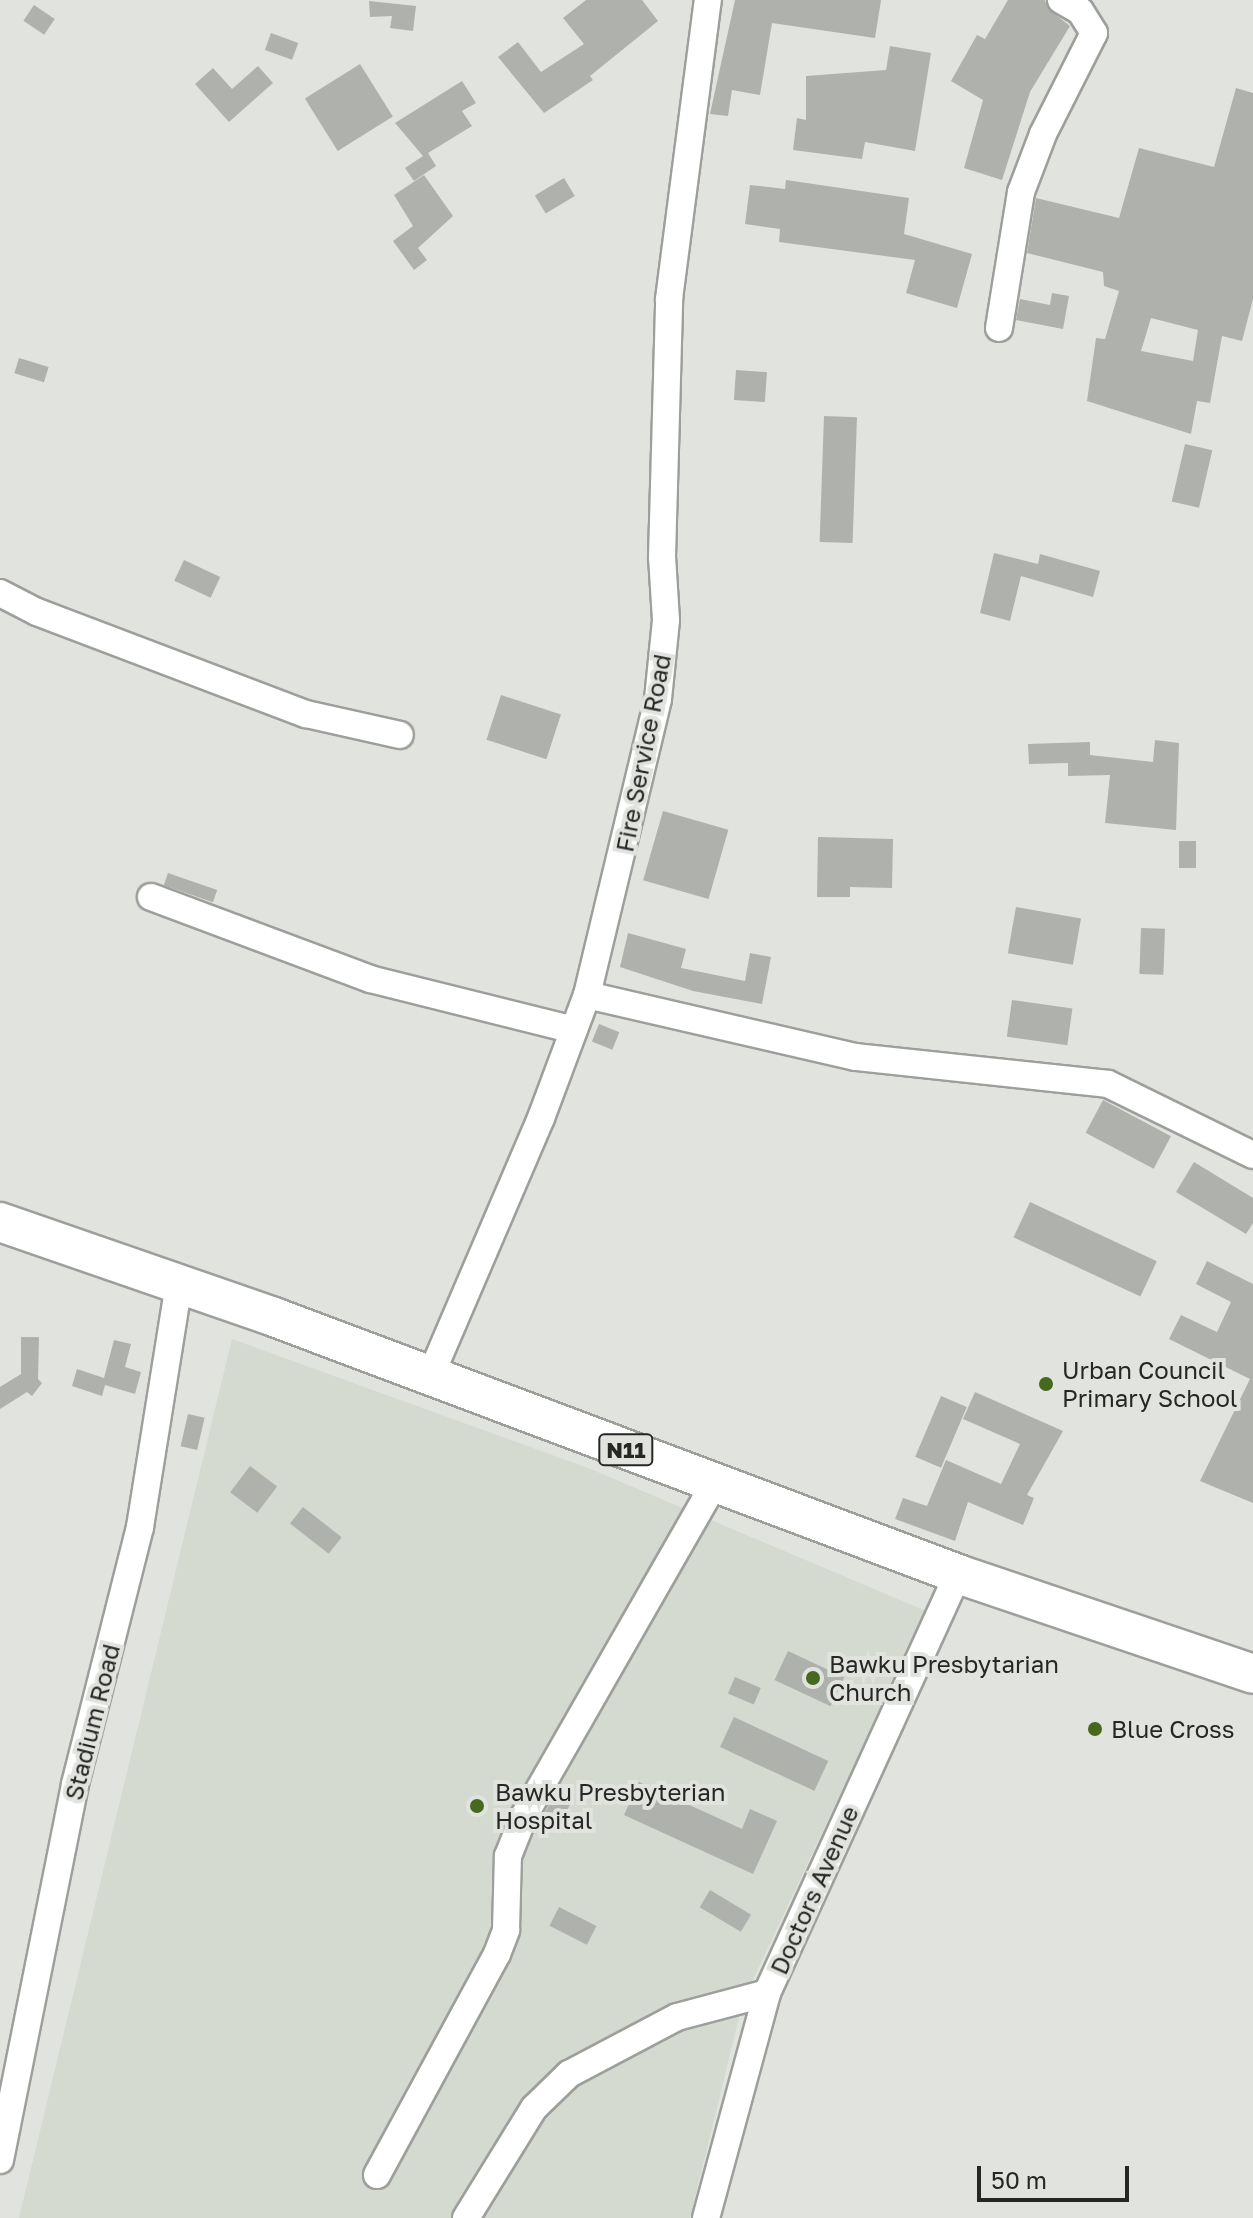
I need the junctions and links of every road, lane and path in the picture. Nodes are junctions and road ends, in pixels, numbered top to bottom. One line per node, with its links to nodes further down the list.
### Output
1 (708, 0): 7 (street, Fire Service Road)
2 (1061, 0): 3 (street)
3 (999, 328)
4 (0, 593): 5 (street)
5 (400, 735)
6 (151, 897): 8 (street)
7 (587, 995): 8 (street, Fire Service Road); 9 (street)
8 (574, 1030): 12 (street, Fire Service Road)
9 (1253, 1155)
10 (0, 1222): 11 (highway, N11)
11 (179, 1284): 12 (highway, N11); 17 (street, Stadium Road)
12 (430, 1377): 13 (highway, N11)
13 (715, 1483): 14 (highway, N11); 18 (street)
14 (958, 1574): 15 (highway, N11); 16 (street, Doctors Avenue)
15 (1253, 1674)
16 (767, 1993): 19 (street); 20 (street, Doctors Avenue)
17 (0, 2160)
18 (377, 2175)
19 (466, 2218)
20 (706, 2218)

